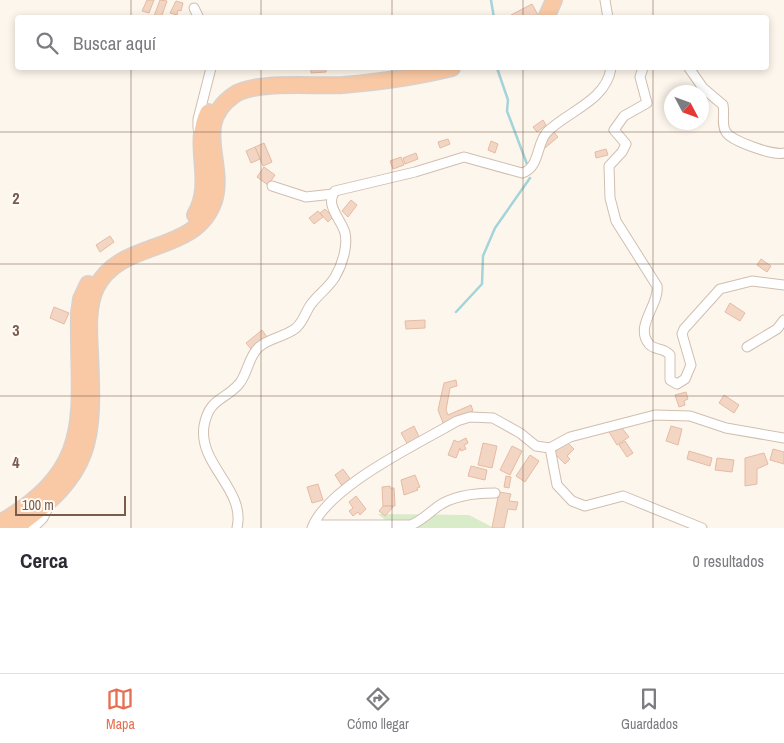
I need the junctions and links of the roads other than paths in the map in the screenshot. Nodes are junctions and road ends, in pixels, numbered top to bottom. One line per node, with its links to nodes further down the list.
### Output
1 (554, 0): 6 (highway)
2 (564, 0): 7 (highway)
3 (605, 0): 8 (street)
4 (194, 8): 5 (street)
5 (198, 15)
6 (547, 15)
7 (558, 15)
8 (608, 15)
9 (210, 70): 15 (street)
10 (398, 70): 15 (highway)
11 (443, 70): 25 (highway)
12 (610, 70): 18 (street)
13 (642, 70): 19 (street)
14 (690, 70): 16 (street)
15 (201, 134): 25 (highway)
16 (784, 153)
17 (272, 186): 18 (street)
18 (333, 194): 29 (street)
19 (784, 286)
20 (784, 320): 21 (street)
21 (747, 347)
22 (784, 438): 23 (street)
23 (550, 448): 27 (street); 30 (street)
24 (495, 493): 27 (street)
25 (28, 518): 26 (highway); 28 (highway)
26 (0, 523)
27 (313, 526)
28 (15, 528)
29 (237, 528)
30 (702, 528)

